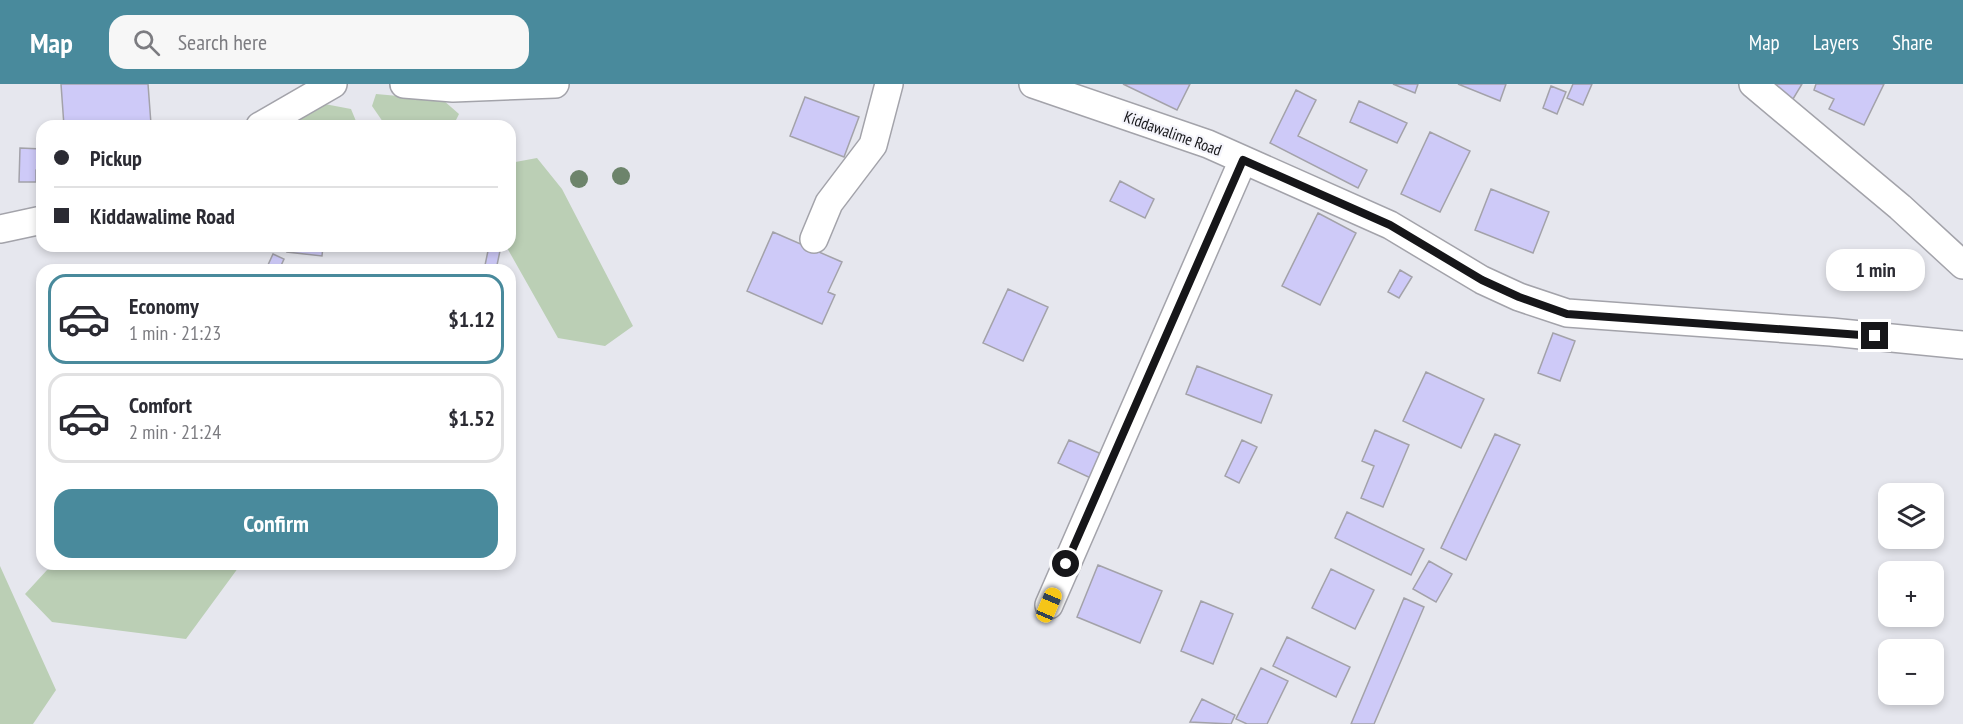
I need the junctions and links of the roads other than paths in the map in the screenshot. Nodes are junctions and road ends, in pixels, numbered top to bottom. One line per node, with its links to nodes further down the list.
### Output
1 (333, 84): 9 (street)
2 (404, 84): 7 (street)
3 (555, 84): 7 (street)
4 (889, 84): 13 (street)
5 (1033, 84): 8 (street, Kiddawalime Road)
6 (1754, 84): 14 (street)
7 (454, 86)
8 (1064, 89): 10 (street, Kiddawalime Road)
9 (270, 120)
10 (1243, 160): 15 (street, Kiddawalime Road); 16 (street)
11 (36, 221): 12 (street)
12 (0, 229)
13 (814, 239)
14 (1963, 265)
15 (1963, 345)
16 (1049, 605)

